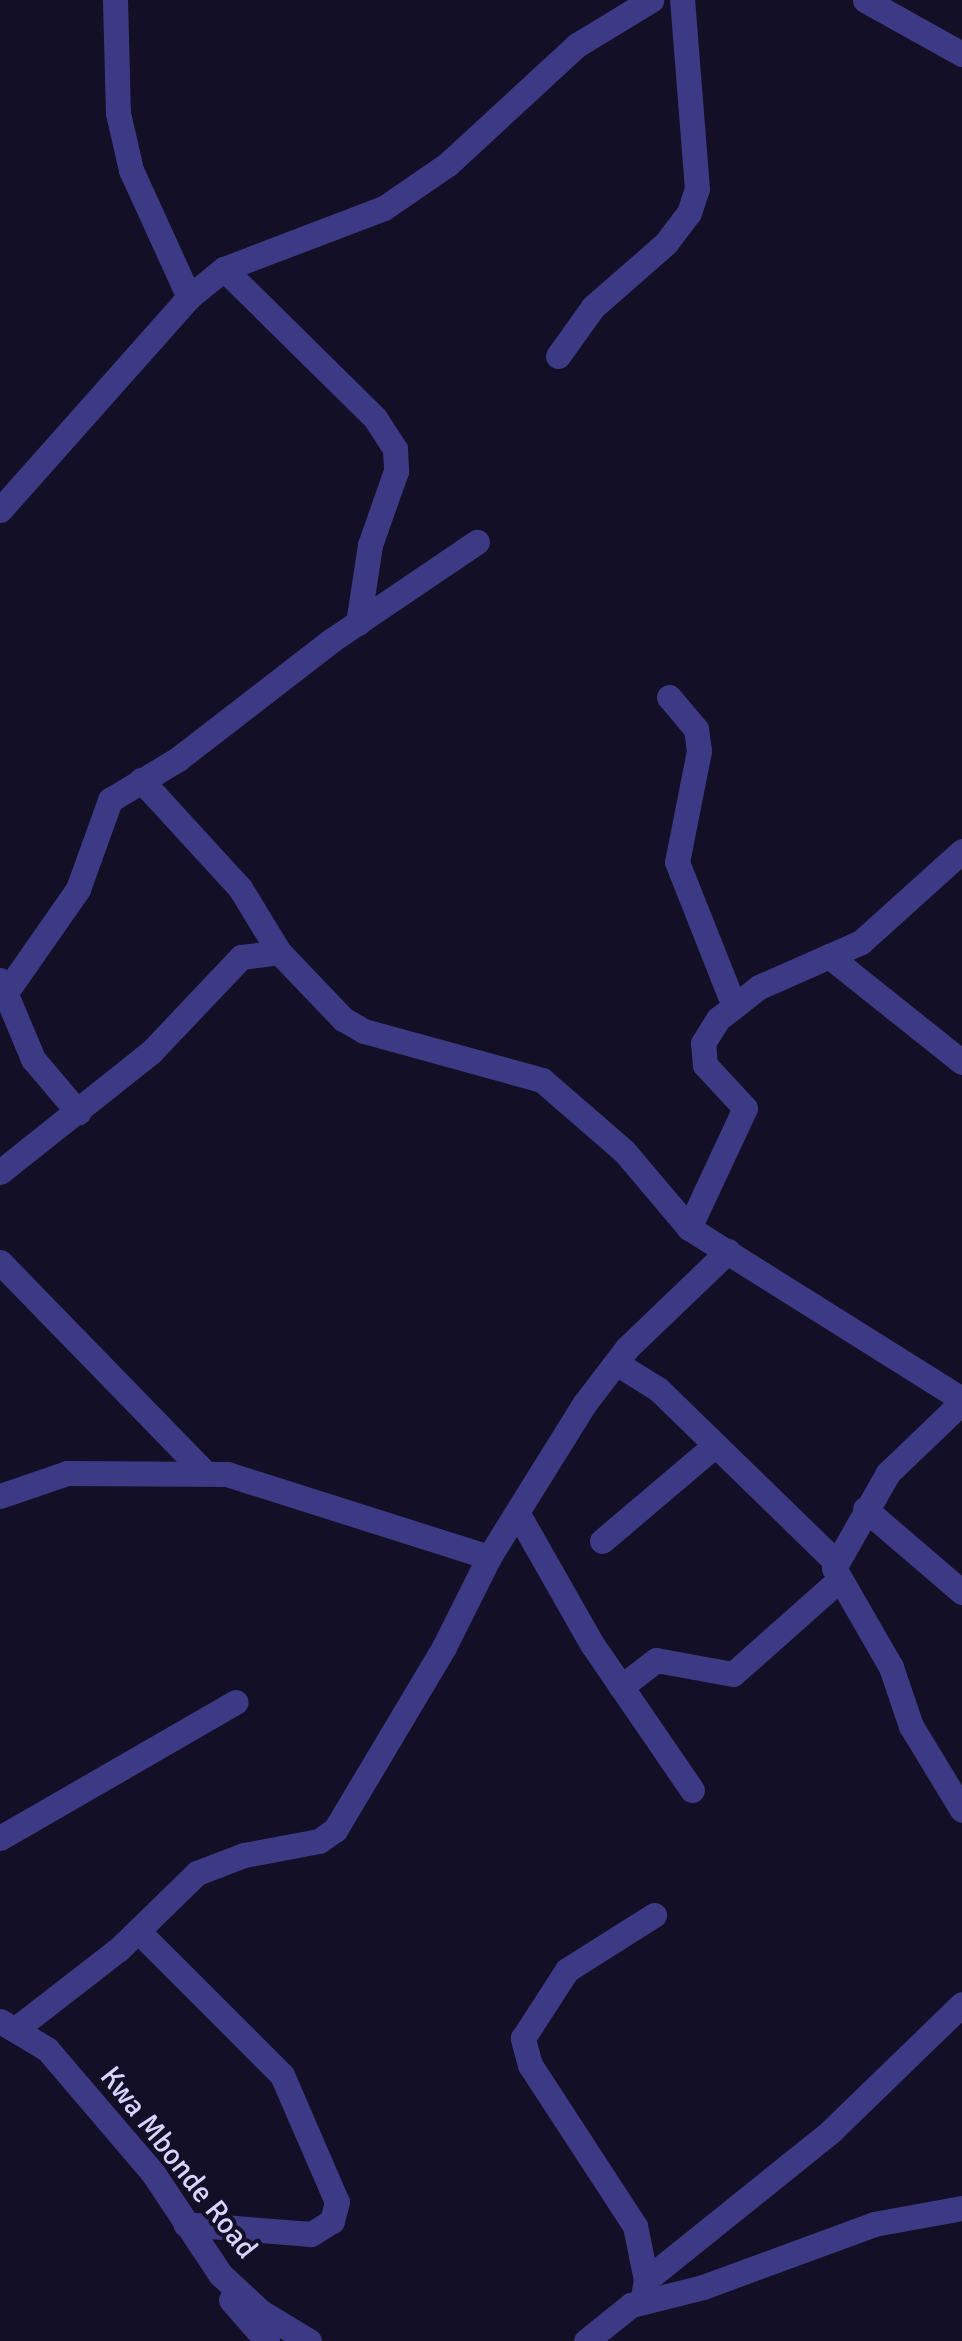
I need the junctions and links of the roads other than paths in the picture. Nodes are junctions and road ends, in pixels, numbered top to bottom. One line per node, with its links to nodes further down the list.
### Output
1 (115, 0): 8 (street)
2 (651, 0): 5 (street)
3 (682, 0): 9 (street)
4 (865, 0): 6 (street)
5 (623, 6): 7 (street)
6 (962, 54)
7 (224, 269): 8 (street); 12 (street)
8 (188, 297): 10 (street)
9 (558, 356)
10 (0, 510)
11 (476, 542): 12 (street)
12 (358, 623): 14 (street)
13 (670, 698): 19 (street)
14 (142, 780): 16 (street); 18 (street)
15 (962, 851): 17 (street)
16 (279, 952): 21 (street); 23 (street)
17 (829, 956): 19 (street); 20 (street)
18 (4, 984): 21 (street)
19 (734, 1006): 23 (street)
20 (962, 1062)
21 (78, 1112): 22 (street)
22 (0, 1172)
23 (689, 1228): 24 (street)
24 (728, 1251): 26 (street); 27 (street)
25 (0, 1262): 29 (street)
26 (616, 1362): 28 (street); 32 (street)
27 (962, 1400): 31 (street)
28 (715, 1446): 33 (street); 35 (street)
29 (204, 1473): 30 (street); 34 (street)
30 (0, 1496)
31 (865, 1509): 35 (street); 36 (street)
32 (518, 1514): 34 (street); 37 (street)
33 (602, 1541)
34 (489, 1557): 43 (street)
35 (837, 1571): 37 (street); 40 (street)
36 (962, 1592)
37 (621, 1687): 39 (street)
38 (236, 1702): 41 (street)
39 (692, 1790)
40 (962, 1810)
41 (0, 1838)
42 (654, 1915): 49 (street)
43 (139, 1932): 45 (street); 47 (street)
44 (962, 2004): 49 (street)
45 (8, 2024): 47 (street, Kwa Mbonde Road)
46 (962, 2208): 49 (street)
47 (185, 2224): 48 (street, Kwa Mbonde Road)
48 (202, 2254): 50 (street); 51 (street, Kwa Mbonde Road)
49 (644, 2291): 52 (street)
50 (267, 2341)
51 (309, 2341)
52 (586, 2341)

